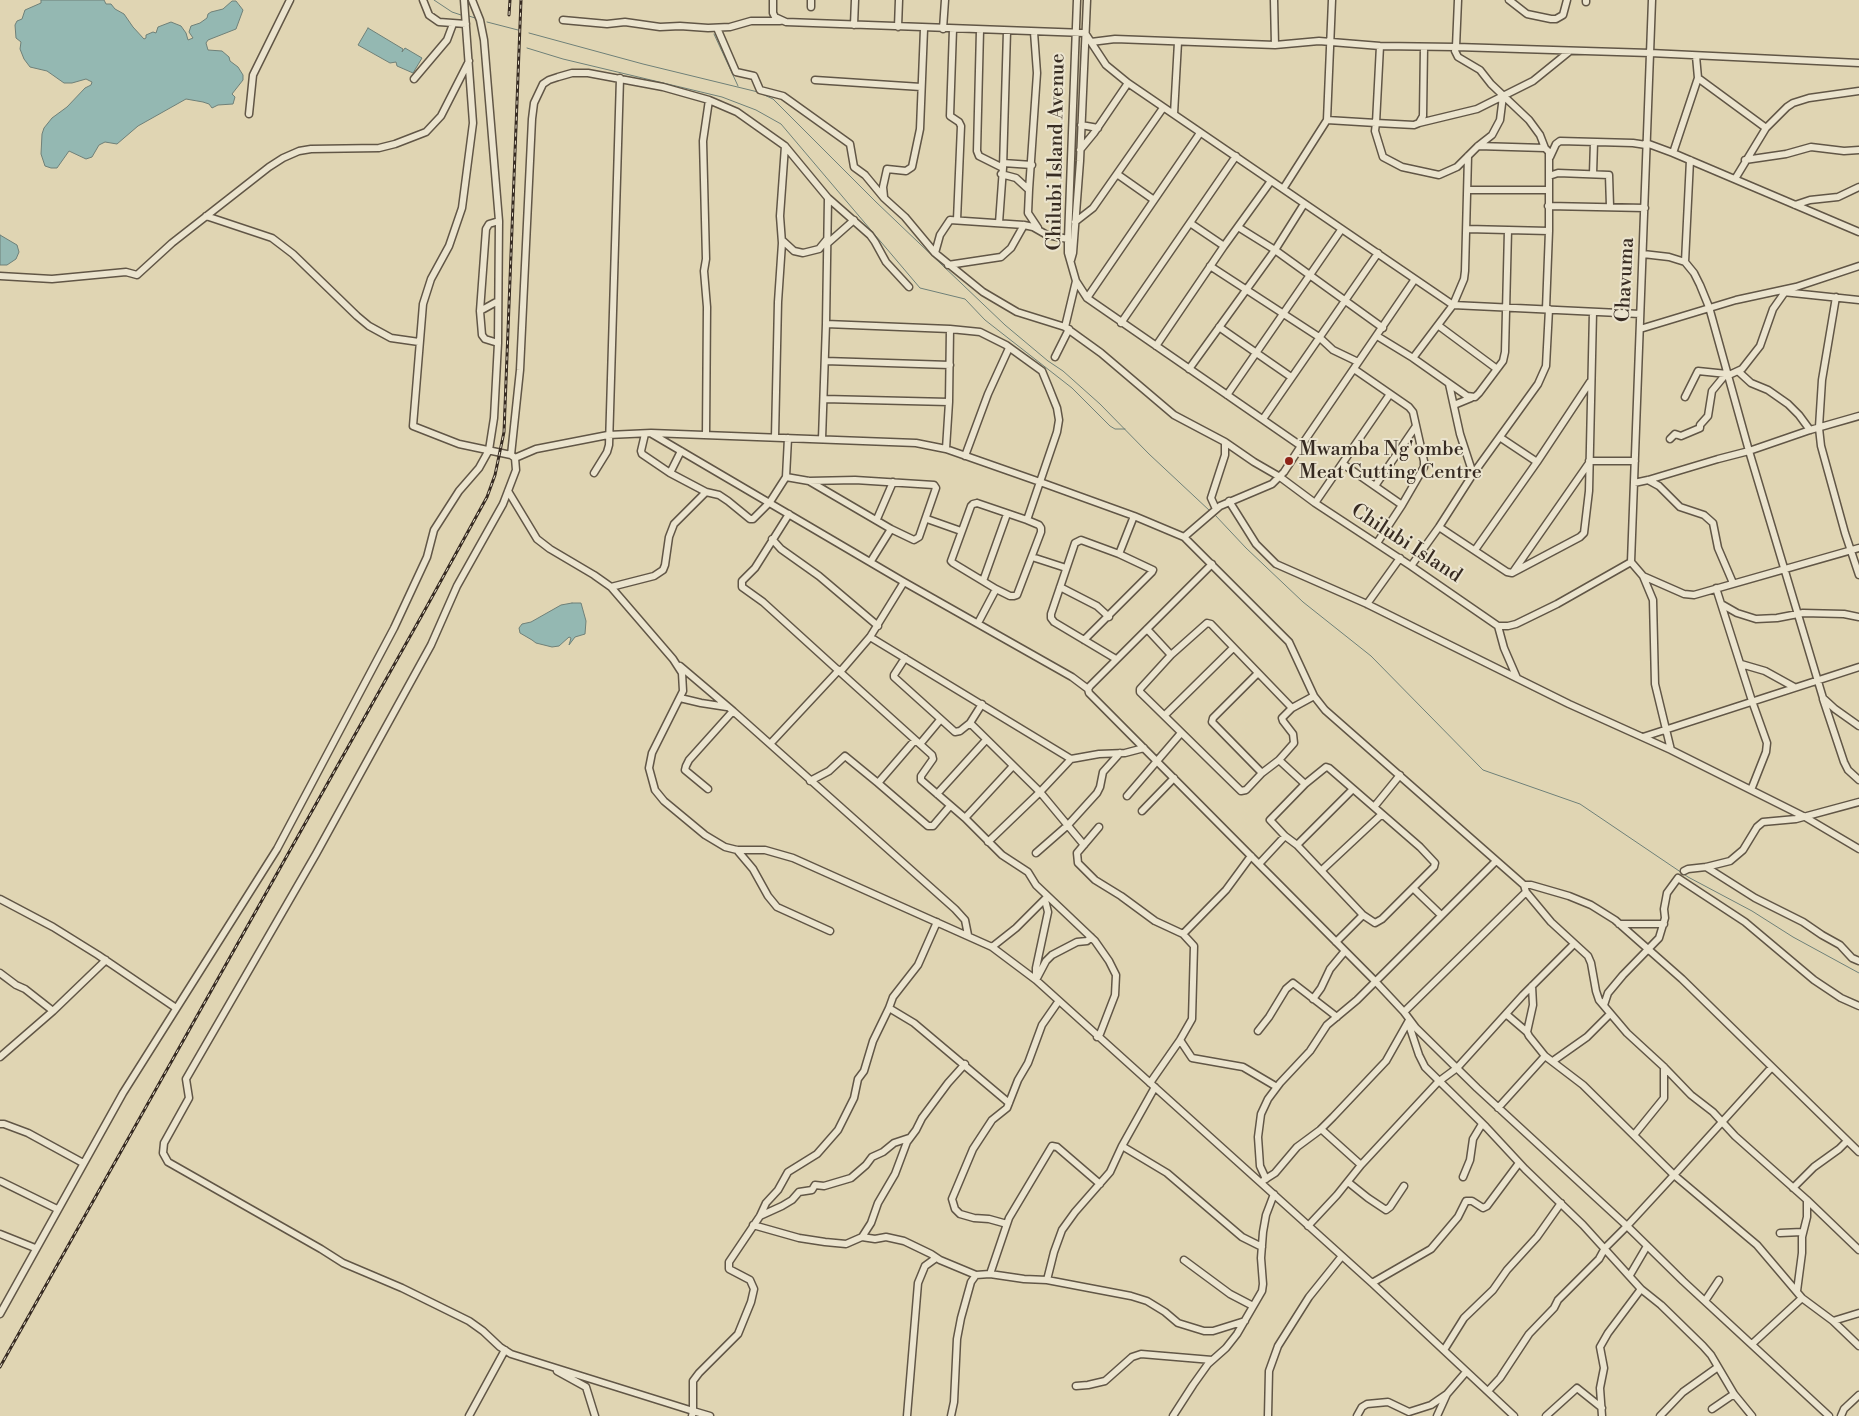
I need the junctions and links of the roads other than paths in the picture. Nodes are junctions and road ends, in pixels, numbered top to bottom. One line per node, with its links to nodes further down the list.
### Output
1 (290, 0): 54 (street)
2 (423, 0): 19 (street)
3 (464, 0): 20 (street)
4 (472, 0): 99 (street)
5 (773, 0): 18 (street)
6 (855, 0): 21 (street)
7 (899, 0): 22 (street)
8 (944, 0): 25 (street)
9 (1078, 0): 30 (street, Chilubi Island Avenue)
10 (1087, 0): 31 (street, Chilubi Island Avenue)
11 (1274, 0): 35 (street)
12 (1332, 0): 34 (street)
13 (1458, 0): 38 (street)
14 (1509, 0): 15 (street)
15 (1567, 0)
16 (1652, 0): 40 (street, Chavuma)
17 (563, 20): 23 (street)
18 (780, 21): 21 (street); 23 (street)
19 (453, 24): 20 (street); 46 (street)
20 (466, 24): 42 (street)
21 (854, 26): 22 (street)
22 (898, 27): 24 (street)
23 (717, 28): 89 (street)
24 (924, 29): 25 (street); 49 (street)
25 (943, 29): 26 (street)
26 (953, 29): 27 (street); 98 (street)
27 (980, 30): 28 (street); 77 (street)
28 (1007, 31): 29 (street); 77 (street)
29 (1034, 32): 30 (street); 76 (street)
30 (1076, 33): 31 (street); 111 (street, Chilubi Island Avenue)
31 (1085, 34): 32 (street); 59 (street, Chilubi Island Avenue)
32 (1091, 42): 33 (street); 48 (street)
33 (1178, 42): 35 (street); 55 (street)
34 (1330, 43): 35 (street); 36 (street); 56 (street)
35 (1275, 45)
36 (1380, 46): 37 (street); 57 (street)
37 (1424, 47): 38 (street); 58 (street)
38 (1456, 47): 39 (street); 51 (street)
39 (1570, 51): 40 (street); 51 (street)
40 (1650, 54): 41 (street); 64 (street, Chavuma)
41 (1696, 56): 43 (street); 45 (street)
42 (469, 60): 96 (street); 155 (street)
43 (1859, 63)
44 (620, 78): 52 (street); 186 (street); 200 (street)
45 (1698, 78): 61 (street); 70 (street)
46 (414, 79)
47 (815, 80): 49 (street)
48 (1128, 83): 53 (street); 60 (street)
49 (921, 87): 89 (street)
50 (1859, 91): 61 (street)
51 (1503, 96): 58 (street); 66 (street); 67 (street)
52 (709, 100): 65 (street); 187 (street)
53 (1163, 108): 55 (street); 78 (street)
54 (249, 114)
55 (1174, 114): 62 (street)
56 (1327, 120): 57 (street); 84 (street)
57 (1376, 123): 58 (street); 72 (street)
58 (1419, 123)
59 (1081, 125): 60 (street); 68 (street, Chilubi Island Avenue)
60 (1098, 128): 68 (street)
61 (1766, 128): 75 (street)
62 (1200, 133): 71 (street); 90 (street)
63 (1594, 142): 64 (street); 73 (street); 79 (street)
64 (1646, 144): 70 (street); 95 (street, Chavuma)
65 (785, 146): 88 (street); 112 (street)
66 (1478, 146): 67 (street); 72 (street)
67 (1545, 148): 73 (street)
68 (1080, 150): 100 (street, Chilubi Island Avenue)
69 (1859, 150): 75 (street)
70 (1673, 153): 74 (street)
71 (1236, 156): 82 (street); 102 (street)
72 (1468, 156): 86 (street)
73 (1550, 158): 80 (street)
74 (1690, 160): 81 (street); 120 (street)
75 (1745, 160): 81 (street)
76 (1032, 165): 77 (street); 85 (street)
77 (1002, 168): 85 (street); 101 (street)
78 (1117, 174): 90 (street); 100 (street)
79 (1593, 174): 80 (street); 94 (street)
80 (1549, 176): 87 (street)
81 (1735, 179): 92 (street)
82 (1271, 181): 84 (street); 104 (street)
83 (1859, 187): 92 (street)
84 (1283, 189): 91 (street)
85 (1029, 190): 106 (street)
86 (1468, 190): 87 (street); 105 (street)
87 (1548, 190): 93 (street)
88 (828, 198): 97 (street); 113 (street)
89 (884, 198): 116 (street)
90 (1154, 200): 133 (street)
91 (1304, 204): 107 (street); 115 (street)
92 (1795, 205): 110 (street)
93 (1548, 206): 94 (street); 109 (street)
94 (1610, 206): 95 (street)
95 (1646, 208): 118 (street, Chavuma)
96 (206, 216): 125 (street); 155 (street)
97 (854, 220): 113 (street); 128 (street)
98 (957, 220): 101 (street); 116 (street)
99 (499, 221): 136 (street); 141 (street)
100 (1075, 222): 119 (street, Chilubi Island Avenue)
101 (999, 223): 103 (street)
102 (1190, 223): 114 (street); 145 (street)
103 (1024, 225): 106 (street); 121 (street)
104 (1238, 227): 114 (street); 115 (street)
105 (1467, 229): 108 (street); 137 (street)
106 (1040, 230): 111 (street)
107 (1341, 230): 117 (street); 124 (street)
108 (1508, 230): 109 (street); 139 (street)
109 (1549, 231): 140 (street)
110 (1859, 232)
111 (1068, 238): 119 (street, Chilubi Island Avenue)
112 (782, 240): 113 (street); 188 (street)
113 (829, 240): 146 (street)
114 (1224, 246): 122 (street)
115 (1275, 250): 124 (street); 129 (street)
116 (935, 253): 121 (street)
117 (1378, 253): 126 (street); 134 (street)
118 (1643, 254): 120 (street); 144 (street, Chavuma)
119 (1071, 260): 127 (street)
120 (1685, 262): 138 (street)
121 (948, 265): 149 (street)
122 (1210, 266): 129 (street); 157 (street)
123 (1859, 266): 130 (street)
124 (1310, 275): 134 (street); 143 (street)
125 (0, 276)
126 (1415, 279): 137 (street); 150 (street)
127 (1076, 281): 133 (street); 149 (street)
128 (908, 287)
129 (1245, 290): 143 (street); 148 (street)
130 (1777, 292): 131 (street); 138 (street)
131 (1785, 292): 132 (street); 168 (street)
132 (1836, 297): 135 (street); 183 (street)
133 (1087, 298): 145 (street)
134 (1344, 300): 150 (street); 154 (street)
135 (1859, 300)
136 (498, 301): 141 (street); 156 (street)
137 (1453, 305): 139 (street); 147 (street)
138 (1709, 307): 152 (street); 169 (street)
139 (1507, 309): 140 (street); 167 (street)
140 (1547, 309): 142 (street); 190 (street)
141 (480, 311): 156 (street)
142 (1593, 312): 144 (street); 171 (street)
143 (1283, 314): 154 (street); 159 (street)
144 (1640, 314): 152 (street, Chavuma)
145 (1121, 323): 157 (street)
146 (826, 324): 151 (street); 162 (street)
147 (1439, 326): 161 (street); 167 (street)
148 (1219, 327): 159 (street); 165 (street)
149 (1067, 328): 160 (street); 193 (street, Chilubi Island)
150 (1383, 328): 153 (street)
151 (950, 329): 158 (street); 164 (street)
152 (1640, 329): 201 (street, Chavuma)
153 (1377, 336): 161 (street); 163 (street)
154 (1319, 337): 163 (street); 170 (street)
155 (419, 342): 196 (street)
156 (498, 343): 196 (street)
157 (1156, 346): 165 (street)
158 (1009, 348): 199 (street); 213 (street)
159 (1255, 353): 170 (street); 174 (street)
160 (1055, 357)
161 (1413, 358): 172 (street)
162 (825, 360): 164 (street); 177 (street)
163 (1358, 362): 166 (street)
164 (950, 365): 178 (street)
165 (1189, 369): 174 (street)
166 (1354, 369): 173 (street); 194 (street)
167 (1497, 369): 175 (street)
168 (1739, 372): 169 (street); 184 (street)
169 (1728, 374): 176 (street); 192 (street); 198 (street)
170 (1290, 377): 181 (street)
171 (1590, 382): 202 (street); 203 (street)
172 (1449, 384): 175 (street); 179 (street)
173 (1390, 394): 182 (street); 204 (street)
174 (1227, 395): 181 (street)
175 (1472, 397): 179 (street)
176 (1686, 397)
177 (824, 399): 178 (street); 191 (street)
178 (948, 402): 195 (street)
179 (1454, 405): 207 (street)
180 (1859, 416): 183 (street)
181 (1263, 420): 194 (street)
182 (1416, 426): 215 (street); 221 (street)
183 (1819, 428): 184 (street); 237 (street)
184 (1810, 430): 198 (street)
185 (648, 434): 186 (street); 187 (street); 197 (street); 206 (street)
186 (608, 435): 200 (street); 205 (street)
187 (706, 435): 188 (street)
188 (775, 437): 189 (street)
189 (788, 438): 191 (street); 208 (street)
190 (1501, 438): 202 (street); 207 (street)
191 (822, 439): 195 (street)
192 (1670, 439)
193 (1225, 442): 209 (street, Chilubi Island); 222 (street)
194 (1300, 446): 209 (street)
195 (946, 449): 199 (street)
196 (489, 450): 200 (street); 369 (street)
197 (681, 451): 206 (street); 219 (street)
198 (1750, 451): 210 (street); 246 (street)
199 (965, 456): 213 (street)
200 (513, 457): 216 (street)
201 (1635, 461): 203 (street); 214 (street, Chavuma)
202 (1537, 462): 236 (street)
203 (1589, 462): 247 (street); 247 (street)
204 (1343, 464): 215 (street); 220 (street)
205 (594, 473)
206 (670, 473): 217 (street)
207 (1473, 474): 229 (street)
208 (786, 477): 211 (street); 219 (street)
209 (1280, 477): 218 (street); 220 (street, Chilubi Island)
210 (1648, 480): 214 (street); 252 (street)
211 (809, 481): 212 (street); 226 (street)
212 (893, 482): 226 (street); 227 (street)
213 (1040, 482): 225 (street); 228 (street)
214 (1634, 482): 242 (street, Chavuma)
215 (1375, 486): 221 (street)
216 (508, 491): 253 (street); 451 (street)
217 (706, 492): 219 (street); 253 (street)
218 (1230, 501): 222 (street); 257 (street)
219 (770, 502): 223 (street)
220 (1315, 503): 234 (street, Chilubi Island)
221 (1402, 504): 234 (street)
222 (1213, 511): 232 (street)
223 (789, 514): 233 (street); 241 (street)
224 (1007, 514): 228 (street); 231 (street); 250 (street)
225 (1134, 516): 232 (street); 238 (street)
226 (877, 519): 230 (street)
227 (927, 519): 230 (street); 231 (street)
228 (1026, 520): 239 (street)
229 (1439, 527): 236 (street); 244 (street)
230 (891, 528): 241 (street)
231 (962, 531): 250 (street)
232 (1184, 537): 243 (street)
233 (772, 540): 263 (street); 275 (street)
234 (1377, 543): 240 (street, Chilubi Island)
235 (1859, 548): 237 (street)
236 (1475, 550): 247 (street)
237 (1851, 551): 246 (street); 248 (street)
238 (1119, 554): 245 (street); 260 (street)
239 (1032, 557): 245 (street); 256 (street)
240 (1400, 558): 244 (street, Chilubi Island); 257 (street)
241 (871, 561): 251 (street)
242 (1631, 562): 249 (street); 264 (street)
243 (1212, 564): 265 (street); 281 (street)
244 (1411, 566): 264 (street, Chilubi Island)
245 (1066, 568): 254 (street)
246 (1784, 568): 252 (street); 259 (street)
247 (1512, 573)
248 (1859, 575)
249 (1643, 576): 255 (street); 292 (street)
250 (983, 580): 256 (street)
251 (904, 582): 262 (street); 263 (street)
252 (1733, 583): 255 (street)
253 (611, 587): 273 (street)
254 (1060, 587): 260 (street); 267 (street)
255 (1716, 588): 258 (street)
256 (996, 589): 262 (street)
257 (1367, 604): 277 (street)
258 (1723, 605): 259 (street); 272 (street)
259 (1797, 613): 261 (street); 278 (street)
260 (1109, 617): 267 (street)
261 (1859, 617)
262 (978, 623): 280 (street)
263 (878, 626): 266 (street)
264 (1498, 626): 277 (street)
265 (1147, 629): 269 (street); 271 (street)
266 (870, 637): 270 (street); 275 (street)
267 (1084, 640): 271 (street)
268 (1233, 648): 269 (street); 276 (street); 288 (street)
269 (1172, 656): 288 (street)
270 (905, 658): 285 (street); 289 (street)
271 (1116, 659): 280 (street)
272 (1741, 664): 279 (street); 284 (street)
273 (678, 666): 282 (street); 287 (street)
274 (1859, 667): 278 (street)
275 (839, 671): 296 (street); 297 (street)
276 (1258, 673): 286 (street); 305 (street)
277 (1517, 678): 294 (street)
278 (1818, 681): 279 (street); 283 (street)
279 (1794, 687): 284 (street)
280 (1088, 689): 298 (street)
281 (1314, 696): 286 (street); 306 (street)
282 (680, 698): 287 (street); 331 (street)
283 (1823, 698): 291 (street); 308 (street)
284 (1752, 701): 292 (street); 314 (street)
285 (982, 704): 290 (street); 301 (street)
286 (1292, 708): 302 (street)
287 (731, 709): 297 (street); 312 (street)
288 (1165, 715): 293 (street)
289 (940, 720): 290 (street); 296 (street)
290 (970, 724): 295 (street)
291 (1859, 726)
292 (1666, 729): 294 (street); 299 (street)
293 (1181, 733): 303 (street); 305 (street)
294 (1643, 738): 299 (street)
295 (986, 740): 304 (street); 316 (street)
296 (917, 742): 310 (street); 316 (street)
297 (770, 744): 309 (street)
298 (1144, 748): 300 (street); 303 (street)
299 (1671, 750): 314 (street)
300 (1120, 753): 301 (street); 325 (street)
301 (1071, 759): 315 (street)
302 (1279, 760): 305 (street); 311 (street)
303 (1157, 761): 307 (street); 317 (street)
304 (1012, 766): 315 (street); 324 (street)
305 (1262, 773)
306 (1400, 775): 320 (street); 335 (street)
307 (1174, 778): 321 (street); 334 (street)
308 (1859, 780)
309 (810, 781): 310 (street); 352 (street)
310 (878, 783): 319 (street)
311 (1305, 784): 313 (street); 327 (street)
312 (708, 789)
313 (1353, 789): 320 (street); 330 (street)
314 (1751, 790): 323 (street)
315 (1040, 792): 325 (street); 328 (street)
316 (937, 794): 319 (street)
317 (1127, 796)
318 (1859, 802): 323 (street)
319 (950, 806): 324 (street)
320 (1374, 807): 322 (street)
321 (1142, 812)
322 (1382, 814): 338 (street); 341 (street)
323 (1804, 817): 332 (street); 337 (street)
324 (965, 818): 328 (street)
325 (1068, 825): 329 (street); 333 (street)
326 (1099, 827): 329 (street)
327 (1285, 836): 330 (street); 336 (street)
328 (988, 842): 343 (street)
329 (1084, 844): 351 (street)
330 (1297, 845): 338 (street)
331 (737, 850): 347 (street); 350 (street)
332 (1859, 850)
333 (1036, 854)
334 (1251, 856): 336 (street); 351 (street)
335 (1496, 861): 340 (street); 346 (street)
336 (1259, 864): 354 (street)
337 (1706, 867): 339 (street); 360 (street)
338 (1322, 870): 345 (street)
339 (1684, 871)
340 (1524, 885): 342 (street); 348 (street)
341 (1413, 888): 345 (street); 346 (street)
342 (1526, 892): 355 (street); 372 (street)
343 (1047, 898): 353 (street); 356 (street); 362 (street)
344 (0, 899): 359 (street)
345 (1362, 915): 354 (street)
346 (1441, 915): 363 (street)
347 (937, 922): 352 (street); 370 (street)
348 (1619, 924): 349 (street); 357 (street)
349 (1664, 924): 357 (street); 368 (street)
350 (830, 932)
351 (1183, 934): 380 (street)
352 (968, 935): 356 (street)
353 (1092, 937): 362 (street); 379 (street)
354 (1336, 942): 358 (street)
355 (1574, 944): 364 (street); 367 (street)
356 (992, 947): 362 (street)
357 (1648, 950): 367 (street); 387 (street)
358 (1345, 951): 363 (street); 365 (street)
359 (106, 960): 369 (street); 371 (street)
360 (1859, 961)
361 (0, 973): 371 (street)
362 (1036, 980): 366 (street)
363 (1375, 981): 372 (street); 375 (street)
364 (1532, 986): 373 (street); 378 (street)
365 (1313, 998): 375 (street); 377 (street)
366 (1058, 1002): 379 (street); 391 (street)
367 (1604, 1005): 374 (street)
368 (1859, 1006)
369 (176, 1008): 402 (street)
370 (889, 1008): 384 (street); 417 (street)
371 (53, 1011): 382 (street)
372 (1404, 1012): 376 (street)
373 (1506, 1014): 378 (street); 386 (street)
374 (1610, 1014): 383 (street); 385 (street)
375 (1337, 1017): 390 (street)
376 (1408, 1020): 386 (street); 388 (street); 396 (street)
377 (1258, 1031)
378 (1527, 1032): 381 (street)
379 (1097, 1037): 389 (street)
380 (1180, 1040): 389 (street); 390 (street)
381 (1545, 1056): 383 (street); 392 (street)
382 (0, 1057)
383 (1553, 1061): 397 (street)
384 (965, 1064): 391 (street); 398 (street)
385 (1664, 1067): 393 (street); 397 (street)
386 (1457, 1068): 388 (street); 392 (street)
387 (1772, 1068): 393 (street); 399 (street)
388 (1438, 1082): 395 (street); 404 (street)
389 (1152, 1085): 400 (street); 408 (street)
390 (1277, 1087): 408 (street)
391 (1009, 1102): 418 (street)
392 (1498, 1108): 421 (street)
393 (1722, 1123): 405 (street); 412 (street)
394 (0, 1124): 402 (street)
395 (1482, 1124): 403 (street); 406 (street)
396 (1321, 1129): 404 (street); 408 (street)
397 (1634, 1134): 405 (street)
398 (910, 1137): 417 (street); 425 (street)
399 (1847, 1141): 401 (street); 412 (street)
400 (1122, 1146): 410 (street); 427 (street)
401 (1859, 1152)
402 (83, 1163): 416 (street)
403 (1519, 1163): 415 (street); 439 (street)
404 (1361, 1165): 409 (street)
405 (1674, 1175): 421 (street); 441 (street)
406 (1463, 1177)
407 (0, 1181): 416 (street)
408 (1264, 1181): 413 (street)
409 (1348, 1182): 411 (street); 420 (street)
410 (1100, 1184): 418 (street); 437 (street)
411 (1404, 1186)
412 (1793, 1188): 414 (street)
413 (1274, 1194): 420 (street); 427 (street)
414 (1807, 1200): 422 (street); 430 (street)
415 (1561, 1202): 429 (street); 452 (street)
416 (57, 1208): 428 (street)
417 (760, 1216): 419 (street)
418 (1007, 1224): 434 (street)
419 (753, 1225): 425 (street); 464 (street)
420 (1308, 1226): 431 (street)
421 (1627, 1226): 426 (street); 429 (street)
422 (1802, 1232): 423 (street); 441 (street)
423 (1780, 1233)
424 (1, 1236): 428 (street)
425 (862, 1237): 432 (street)
426 (1647, 1246): 436 (street); 443 (street)
427 (1262, 1247): 444 (street)
428 (35, 1248): 446 (street)
429 (1605, 1248): 436 (street); 458 (street)
430 (1859, 1250)
431 (1342, 1256): 439 (street); 472 (street)
432 (936, 1258): 435 (street); 469 (street)
433 (1184, 1260): 444 (street)
434 (990, 1274): 435 (street); 437 (street)
435 (976, 1275): 470 (street)
436 (1630, 1275): 440 (street)
437 (1046, 1280): 448 (street)
438 (1719, 1280): 443 (street)
439 (1372, 1283): 452 (street)
440 (1641, 1288): 454 (street); 462 (street)
441 (1797, 1291): 442 (street)
442 (1802, 1298): 447 (street); 449 (street)
443 (1705, 1302): 449 (street)
444 (1254, 1306): 448 (street)
445 (1859, 1313): 447 (street)
446 (0, 1314)
447 (1833, 1321): 450 (street)
448 (1245, 1322): 453 (street)
449 (1752, 1344): 479 (street)
450 (1859, 1346)
451 (505, 1350): 455 (street); 466 (street)
452 (1444, 1350): 456 (street)
453 (1212, 1360): 457 (street); 471 (street)
454 (1718, 1367): 460 (street); 478 (street)
455 (552, 1368): 464 (street); 467 (street)
456 (1466, 1372): 458 (street); 459 (street)
457 (1076, 1386)
458 (1488, 1391): 475 (street)
459 (1447, 1394): 473 (street); 474 (street)
460 (1734, 1394): 463 (street); 465 (street)
461 (1859, 1395): 480 (street)
462 (1602, 1408): 476 (street); 477 (street)
463 (1712, 1409)
464 (692, 1414): 468 (street)
465 (1751, 1415)
466 (469, 1416)
467 (595, 1416)
468 (710, 1416)
469 (907, 1416)
470 (952, 1416)
471 (1173, 1416)
472 (1268, 1416)
473 (1358, 1416)
474 (1437, 1416)
475 (1514, 1416)
476 (1546, 1416)
477 (1602, 1416)
478 (1660, 1416)
479 (1829, 1416)
480 (1841, 1416)

